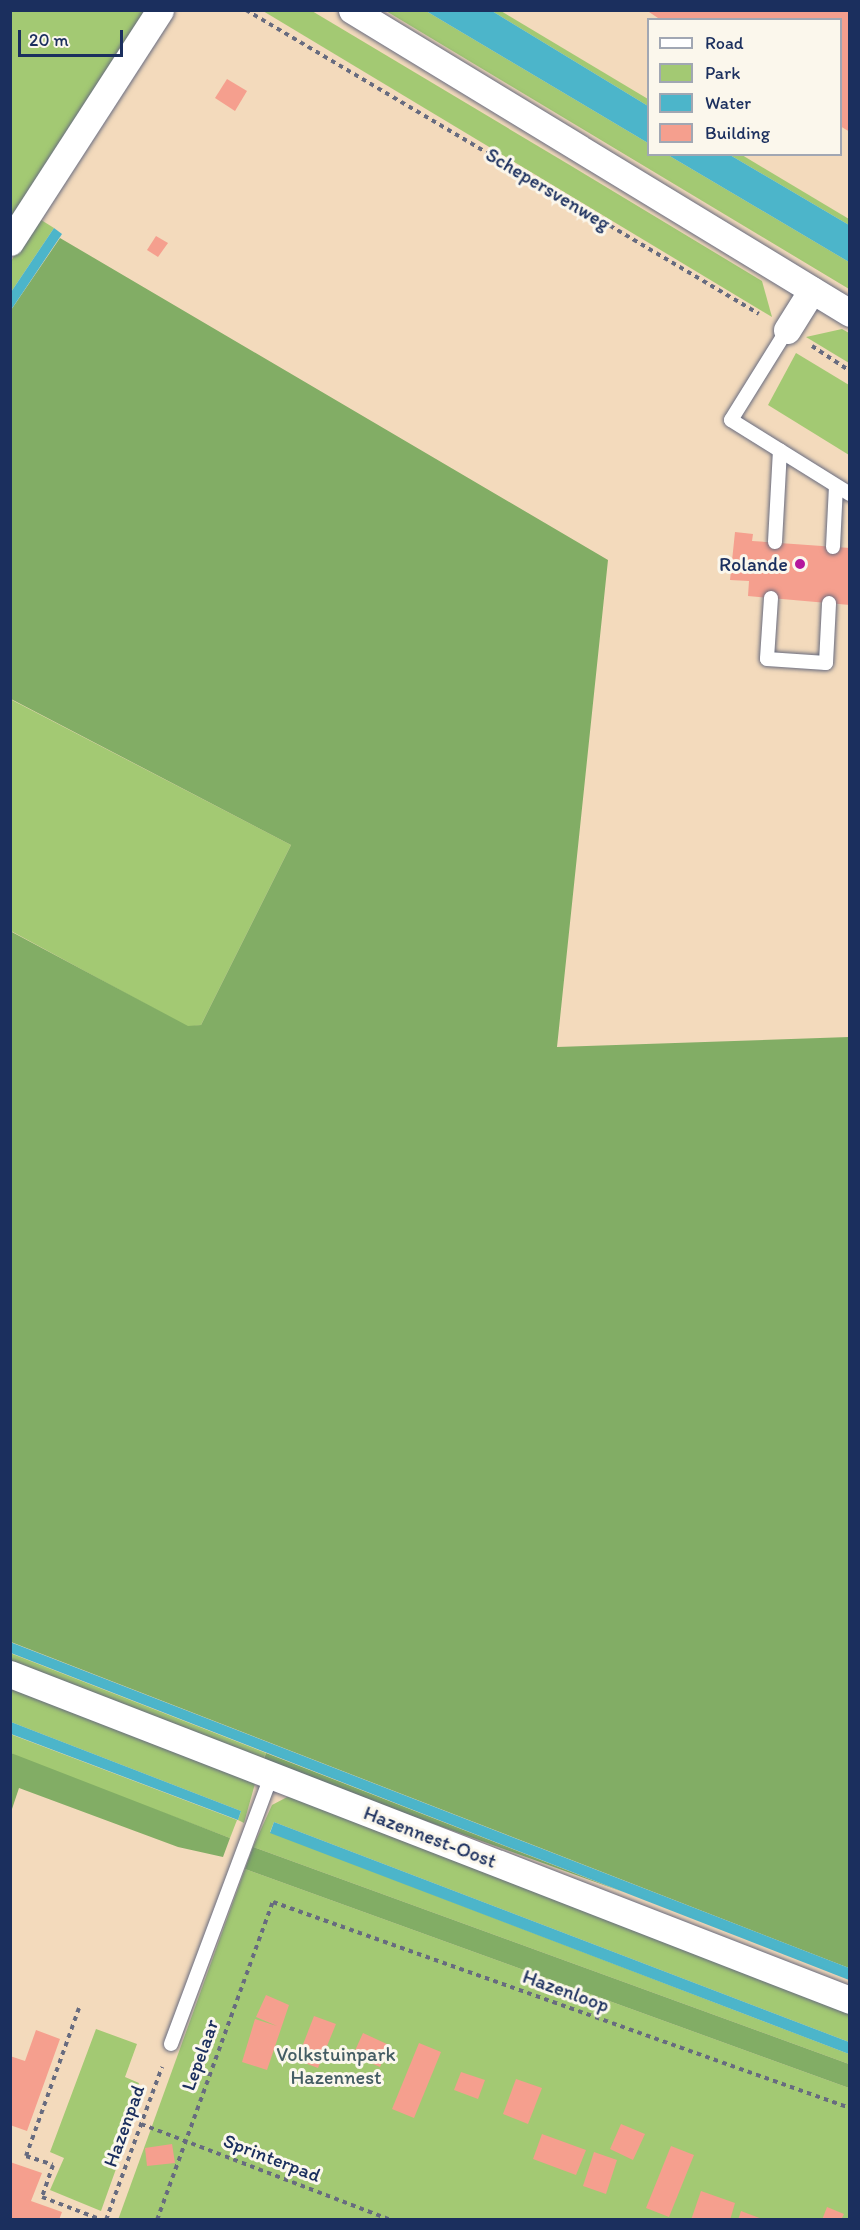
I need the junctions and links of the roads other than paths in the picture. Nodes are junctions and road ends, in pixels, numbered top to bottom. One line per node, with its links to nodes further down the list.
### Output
1 (160, 10): 3 (street)
2 (352, 10): 4 (street)
3 (10, 242)
4 (812, 290): 5 (street); 6 (street)
5 (849, 313)
6 (787, 330): 7 (lane)
7 (780, 450): 8 (lane); 10 (lane)
8 (836, 486): 9 (lane); 11 (lane)
9 (849, 494)
10 (775, 542)
11 (833, 547)
12 (771, 598): 13 (lane)
13 (829, 603)
14 (10, 1674): 15 (street, Hazennest-Oost)
15 (272, 1776): 16 (street, Hazennest-Oost); 17 (lane)
16 (849, 2000)
17 (171, 2044)

